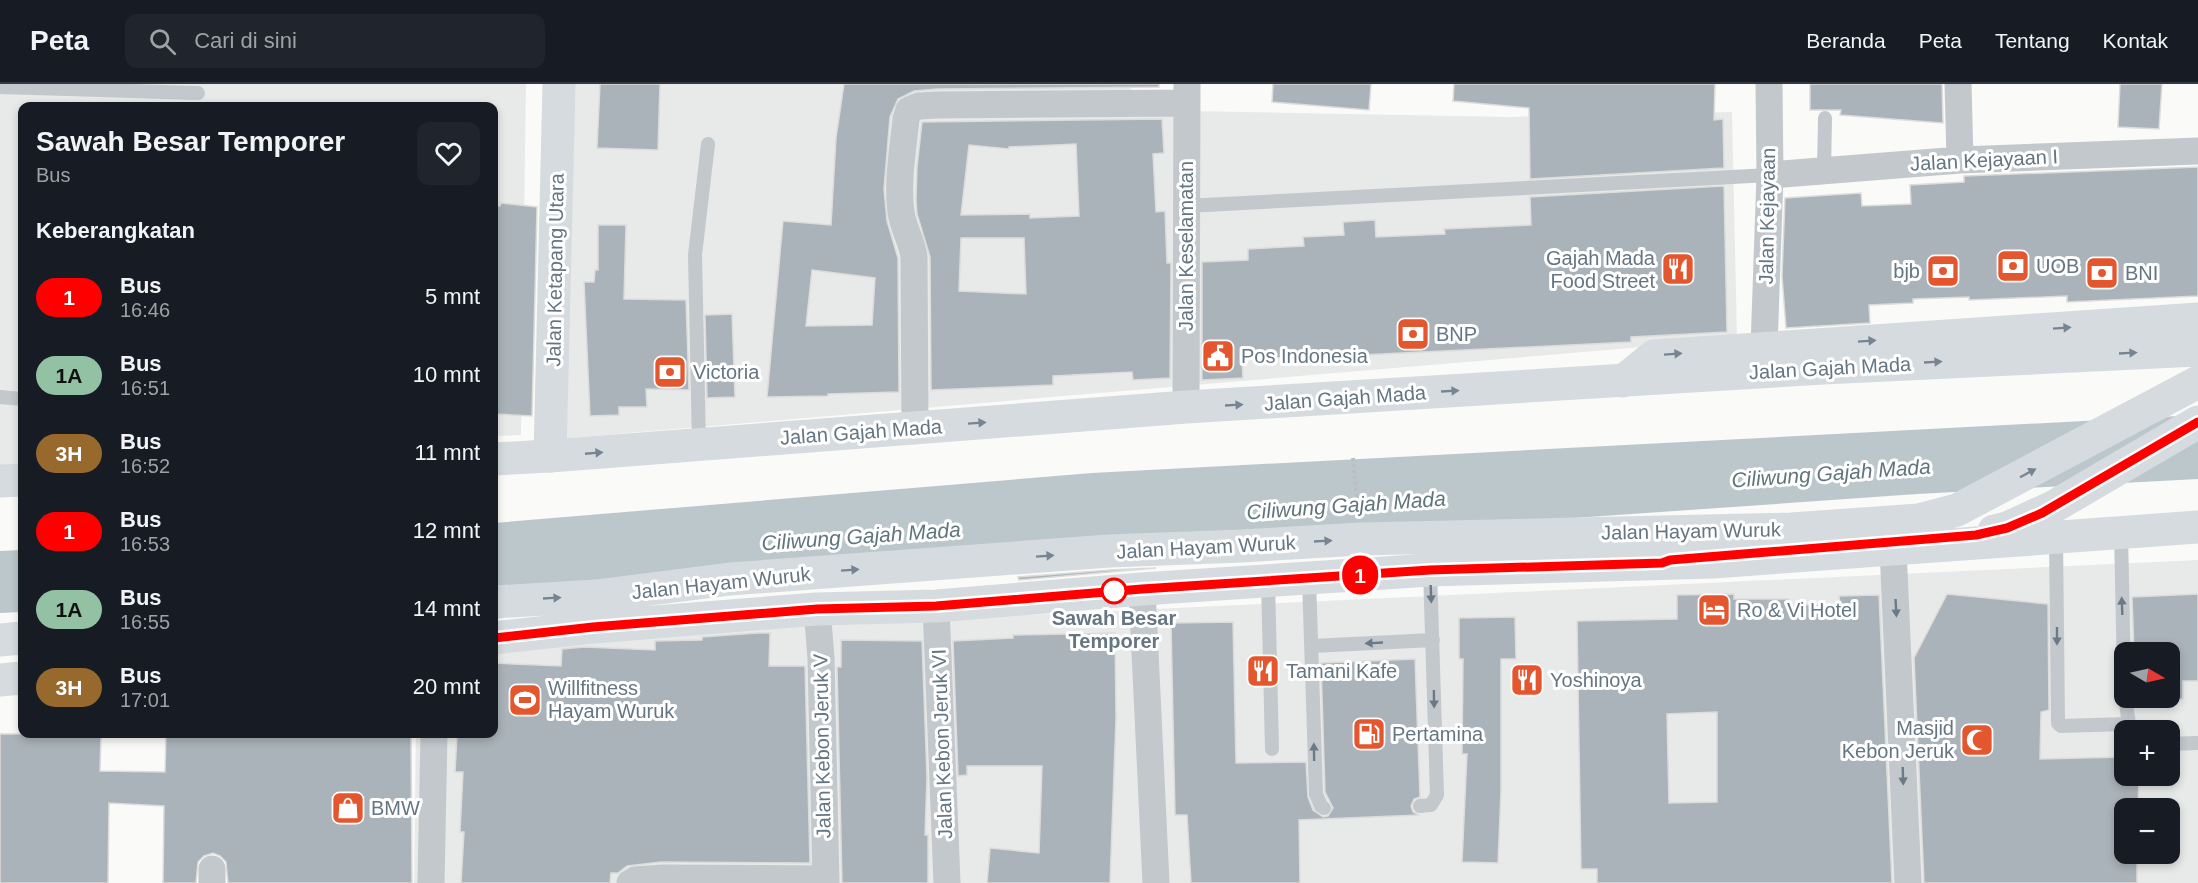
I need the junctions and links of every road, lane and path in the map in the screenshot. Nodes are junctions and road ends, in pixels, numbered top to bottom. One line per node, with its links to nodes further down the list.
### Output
1 (559, 84): 25 (main road, Jalan Ketapang Utara)
2 (1768, 84): 12 (street, Jalan Kejayaan)
3 (1958, 84): 10 (street)
4 (0, 87): 5 (lane)
5 (198, 93)
6 (1187, 94): 13 (street, Jalan Keselamatan); 23 (street)
7 (1825, 118): 11 (lane)
8 (708, 144): 24 (lane)
9 (2198, 151): 10 (street, Jalan Kejayaan I)
10 (1960, 160): 11 (street, Jalan Kejayaan I)
11 (1824, 171): 12 (street, Jalan Kejayaan I)
12 (1770, 175): 13 (lane); 15 (street, Jalan Kejayaan)
13 (1186, 206): 21 (street, Jalan Keselamatan)
14 (2198, 319): 15 (main road, one-way to 14)
15 (1764, 348): 17 (main road, one-way to 15)
16 (2198, 350): 17 (main road, Jalan Gajah Mada, one-way to 16)
17 (1623, 381): 21 (main road, Jalan Gajah Mada, one-way to 17)
18 (2198, 382): 40 (main road, Jalan Hayam Wuruk, one-way to 18)
19 (0, 397): 20 (lane)
20 (18, 399)
21 (1186, 407): 23 (main road, Jalan Gajah Mada, one-way to 21)
22 (2198, 422): 31 (main road)
23 (915, 427): 24 (main road, Jalan Gajah Mada)
24 (699, 444): 25 (main road, Jalan Gajah Mada, one-way to 24)
25 (550, 456): 27 (main road, Jalan Gajah Mada)
26 (1353, 458): 30 (path)
27 (498, 459)
28 (18, 480): 29 (main road)
29 (0, 481)
30 (1358, 513)
31 (2055, 522): 33 (main road, Jalan Hayam Wuruk); 34 (main road, Jalan Hayam Wuruk); 35 (main road); 51 (lane, one-way to 51)
32 (2198, 527): 33 (main road, Jalan Hayam Wuruk)
33 (2121, 533): 47 (lane, one-way to 33)
34 (1893, 549): 35 (main road, Jalan Hayam Wuruk); 63 (street, one-way to 63)
35 (1662, 563): 36 (main road, Jalan Hayam Wuruk)
36 (1430, 570): 37 (main road, Jalan Hayam Wuruk); 46 (lane, one-way to 46)
37 (1309, 579): 38 (main road, Jalan Hayam Wuruk); 48 (lane)
38 (1268, 581): 39 (main road, Jalan Hayam Wuruk); 55 (lane)
39 (1142, 589): 41 (main road, Jalan Hayam Wuruk); 62 (street)
40 (498, 602)
41 (936, 606): 42 (main road, Jalan Hayam Wuruk); 61 (street, Jalan Kebon Jeruk VI)
42 (817, 609): 44 (main road, Jalan Hayam Wuruk); 58 (street, Jalan Kebon Jeruk V)
43 (18, 638): 45 (main road)
44 (498, 638)
45 (0, 640)
46 (1433, 640): 48 (lane, one-way to 48); 56 (lane, one-way to 56)
47 (2123, 642)
48 (1312, 646): 57 (lane, one-way to 48)
49 (18, 678): 50 (main road)
50 (0, 680)
51 (2114, 727)
52 (434, 738): 59 (street)
53 (2198, 743): 54 (lane)
54 (2180, 744)
55 (1272, 749)
56 (1420, 806)
57 (1324, 808)
58 (826, 881): 60 (street)
59 (430, 883)
60 (630, 883)
61 (946, 883)
62 (1156, 883)
63 (1908, 883)

